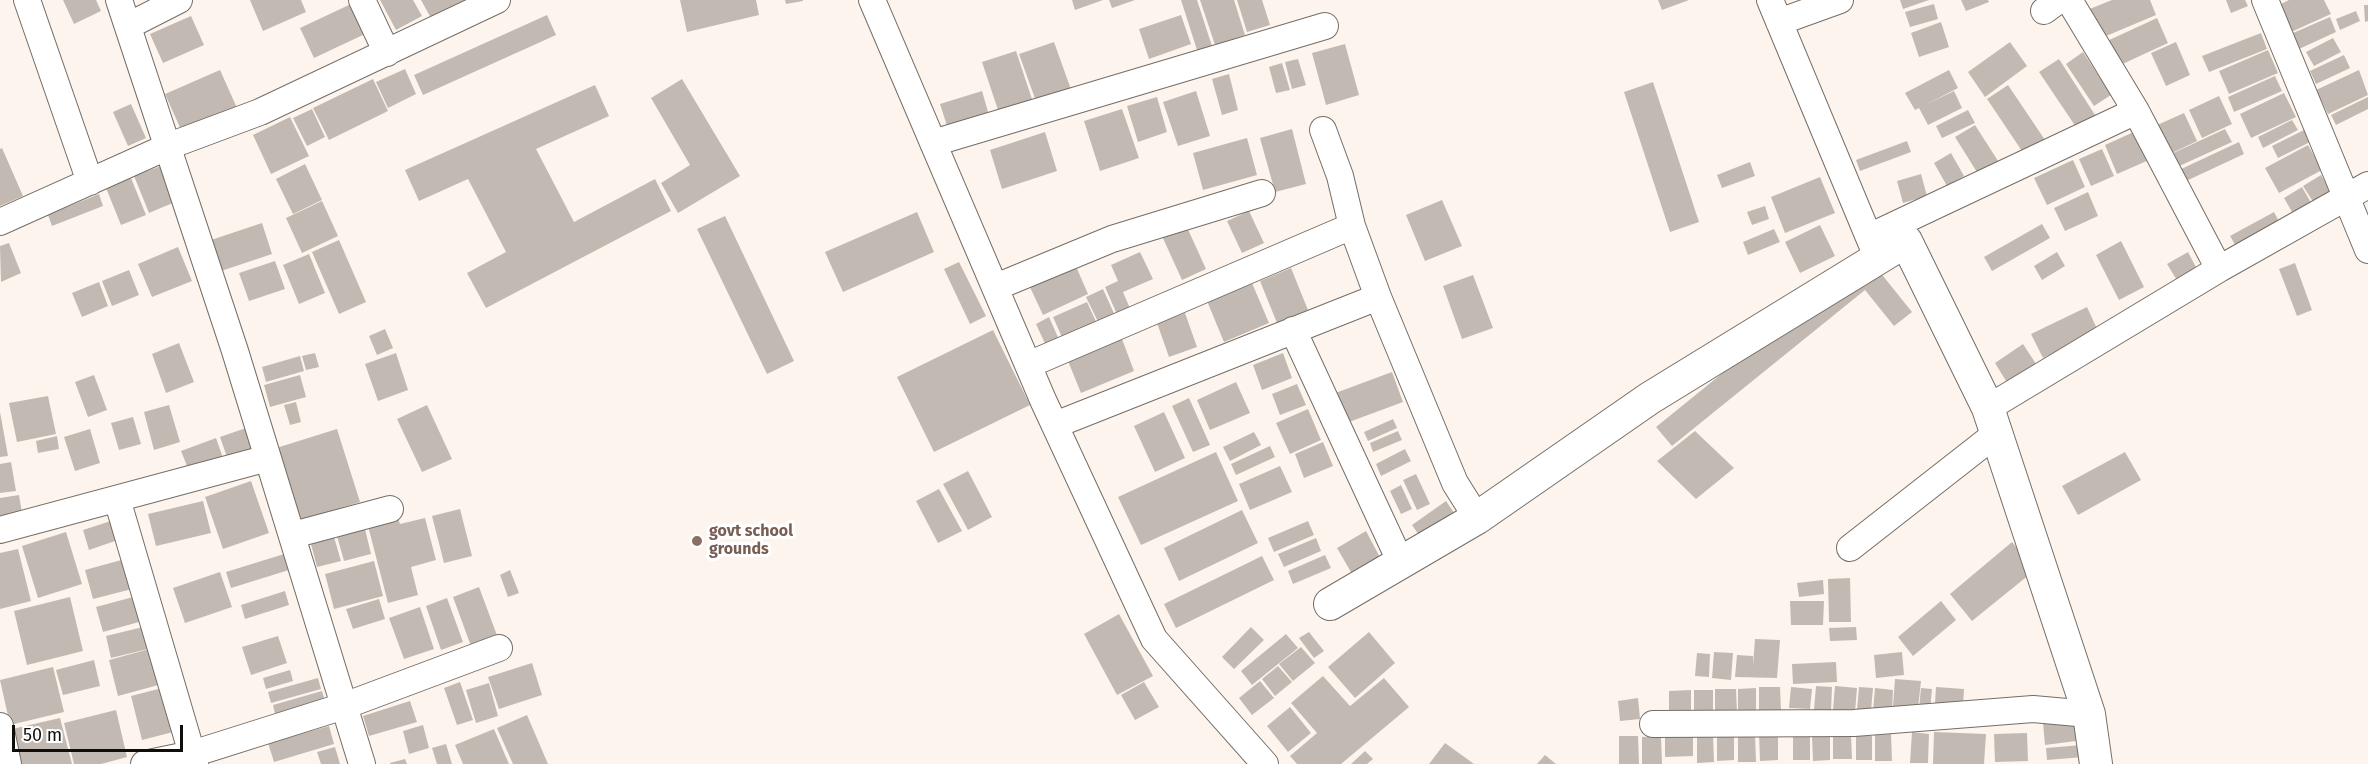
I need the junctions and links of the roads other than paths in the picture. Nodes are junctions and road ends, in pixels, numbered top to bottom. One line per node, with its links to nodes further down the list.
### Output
1 (27, 0): 18 (street)
2 (119, 0): 11 (street)
3 (178, 0): 11 (street)
4 (363, 0): 13 (street)
5 (497, 0): 13 (street)
6 (872, 0): 16 (street)
7 (1840, 0): 10 (street)
8 (2069, 0): 14 (street)
9 (2265, 0): 19 (street)
10 (1775, 11): 23 (street)
11 (128, 26): 17 (street)
12 (1325, 26): 16 (street)
13 (387, 53): 17 (street)
14 (2136, 111): 23 (street); 25 (street)
15 (1323, 130): 22 (street)
16 (933, 142): 26 (street)
17 (169, 146): 18 (street); 32 (street)
18 (90, 182): 21 (street)
19 (2358, 191): 24 (street); 25 (street)
20 (1262, 193): 26 (street)
21 (0, 222)
22 (1352, 226): 27 (street); 29 (street)
23 (1874, 247): 30 (street); 35 (street)
24 (2368, 250)
25 (2219, 269): 30 (street)
26 (996, 287): 29 (street)
27 (1377, 297): 28 (street); 35 (street)
28 (1293, 330): 31 (street); 39 (street)
29 (1028, 365): 31 (street)
30 (1993, 420): 38 (street); 43 (street)
31 (1054, 425): 50 (street)
32 (268, 458): 33 (street); 37 (street)
33 (117, 499): 36 (street); 46 (street)
34 (390, 509): 37 (street)
35 (1477, 518): 39 (street)
36 (0, 530)
37 (293, 535): 42 (street)
38 (1850, 548)
39 (1401, 563): 40 (street)
40 (1330, 604)
41 (499, 648): 42 (street)
42 (344, 706): 46 (street); 49 (street)
43 (2089, 714): 44 (street); 51 (street)
44 (1653, 724)
45 (0, 726): 47 (street)
46 (194, 759): 48 (street)
47 (8, 764)
48 (144, 764)
49 (362, 764)
50 (1265, 764)
51 (2096, 764)

